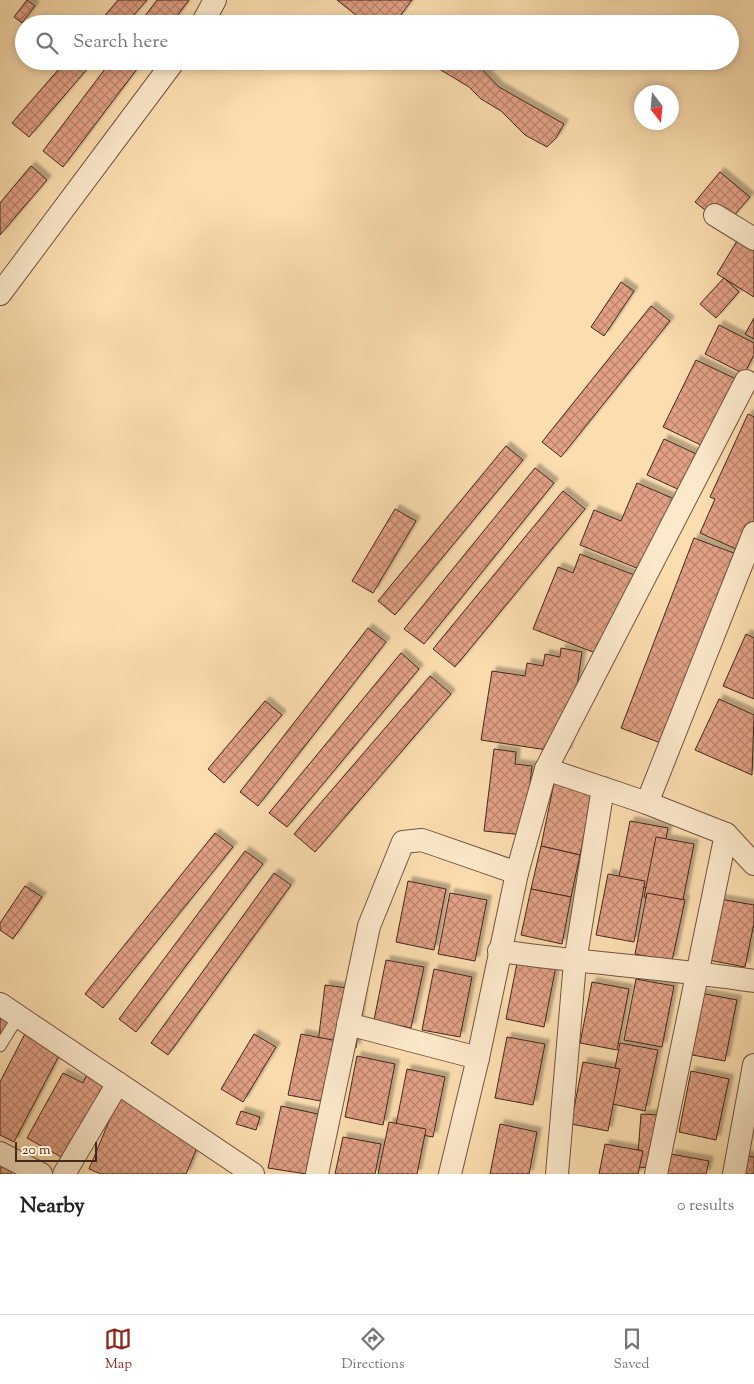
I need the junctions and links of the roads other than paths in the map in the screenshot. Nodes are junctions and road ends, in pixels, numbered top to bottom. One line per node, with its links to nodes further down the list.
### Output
1 (214, 0): 2 (street)
2 (206, 15)
3 (167, 70): 6 (street)
4 (714, 215): 5 (street)
5 (754, 239)
6 (0, 294)
7 (746, 380): 9 (street)
8 (754, 534): 11 (street)
9 (546, 769): 10 (street); 14 (street)
10 (604, 788): 11 (street); 16 (street)
11 (647, 803): 12 (street)
12 (726, 834): 13 (street); 17 (street)
13 (754, 864)
14 (517, 873): 15 (street); 21 (street)
15 (499, 951): 16 (street); 23 (street)
16 (575, 962): 17 (street); 32 (street)
17 (697, 972): 18 (street); 33 (street)
18 (754, 981)
19 (0, 1004): 20 (street)
20 (18, 1016): 22 (lane); 25 (street)
21 (348, 1024): 23 (street); 30 (street)
22 (0, 1046)
23 (478, 1058): 31 (street)
24 (754, 1064): 34 (street)
25 (118, 1083): 27 (street); 29 (street)
26 (0, 1153): 28 (street)
27 (243, 1172)
28 (41, 1174)
29 (64, 1174)
30 (317, 1174)
31 (450, 1174)
32 (557, 1174)
33 (656, 1174)
34 (734, 1174)

